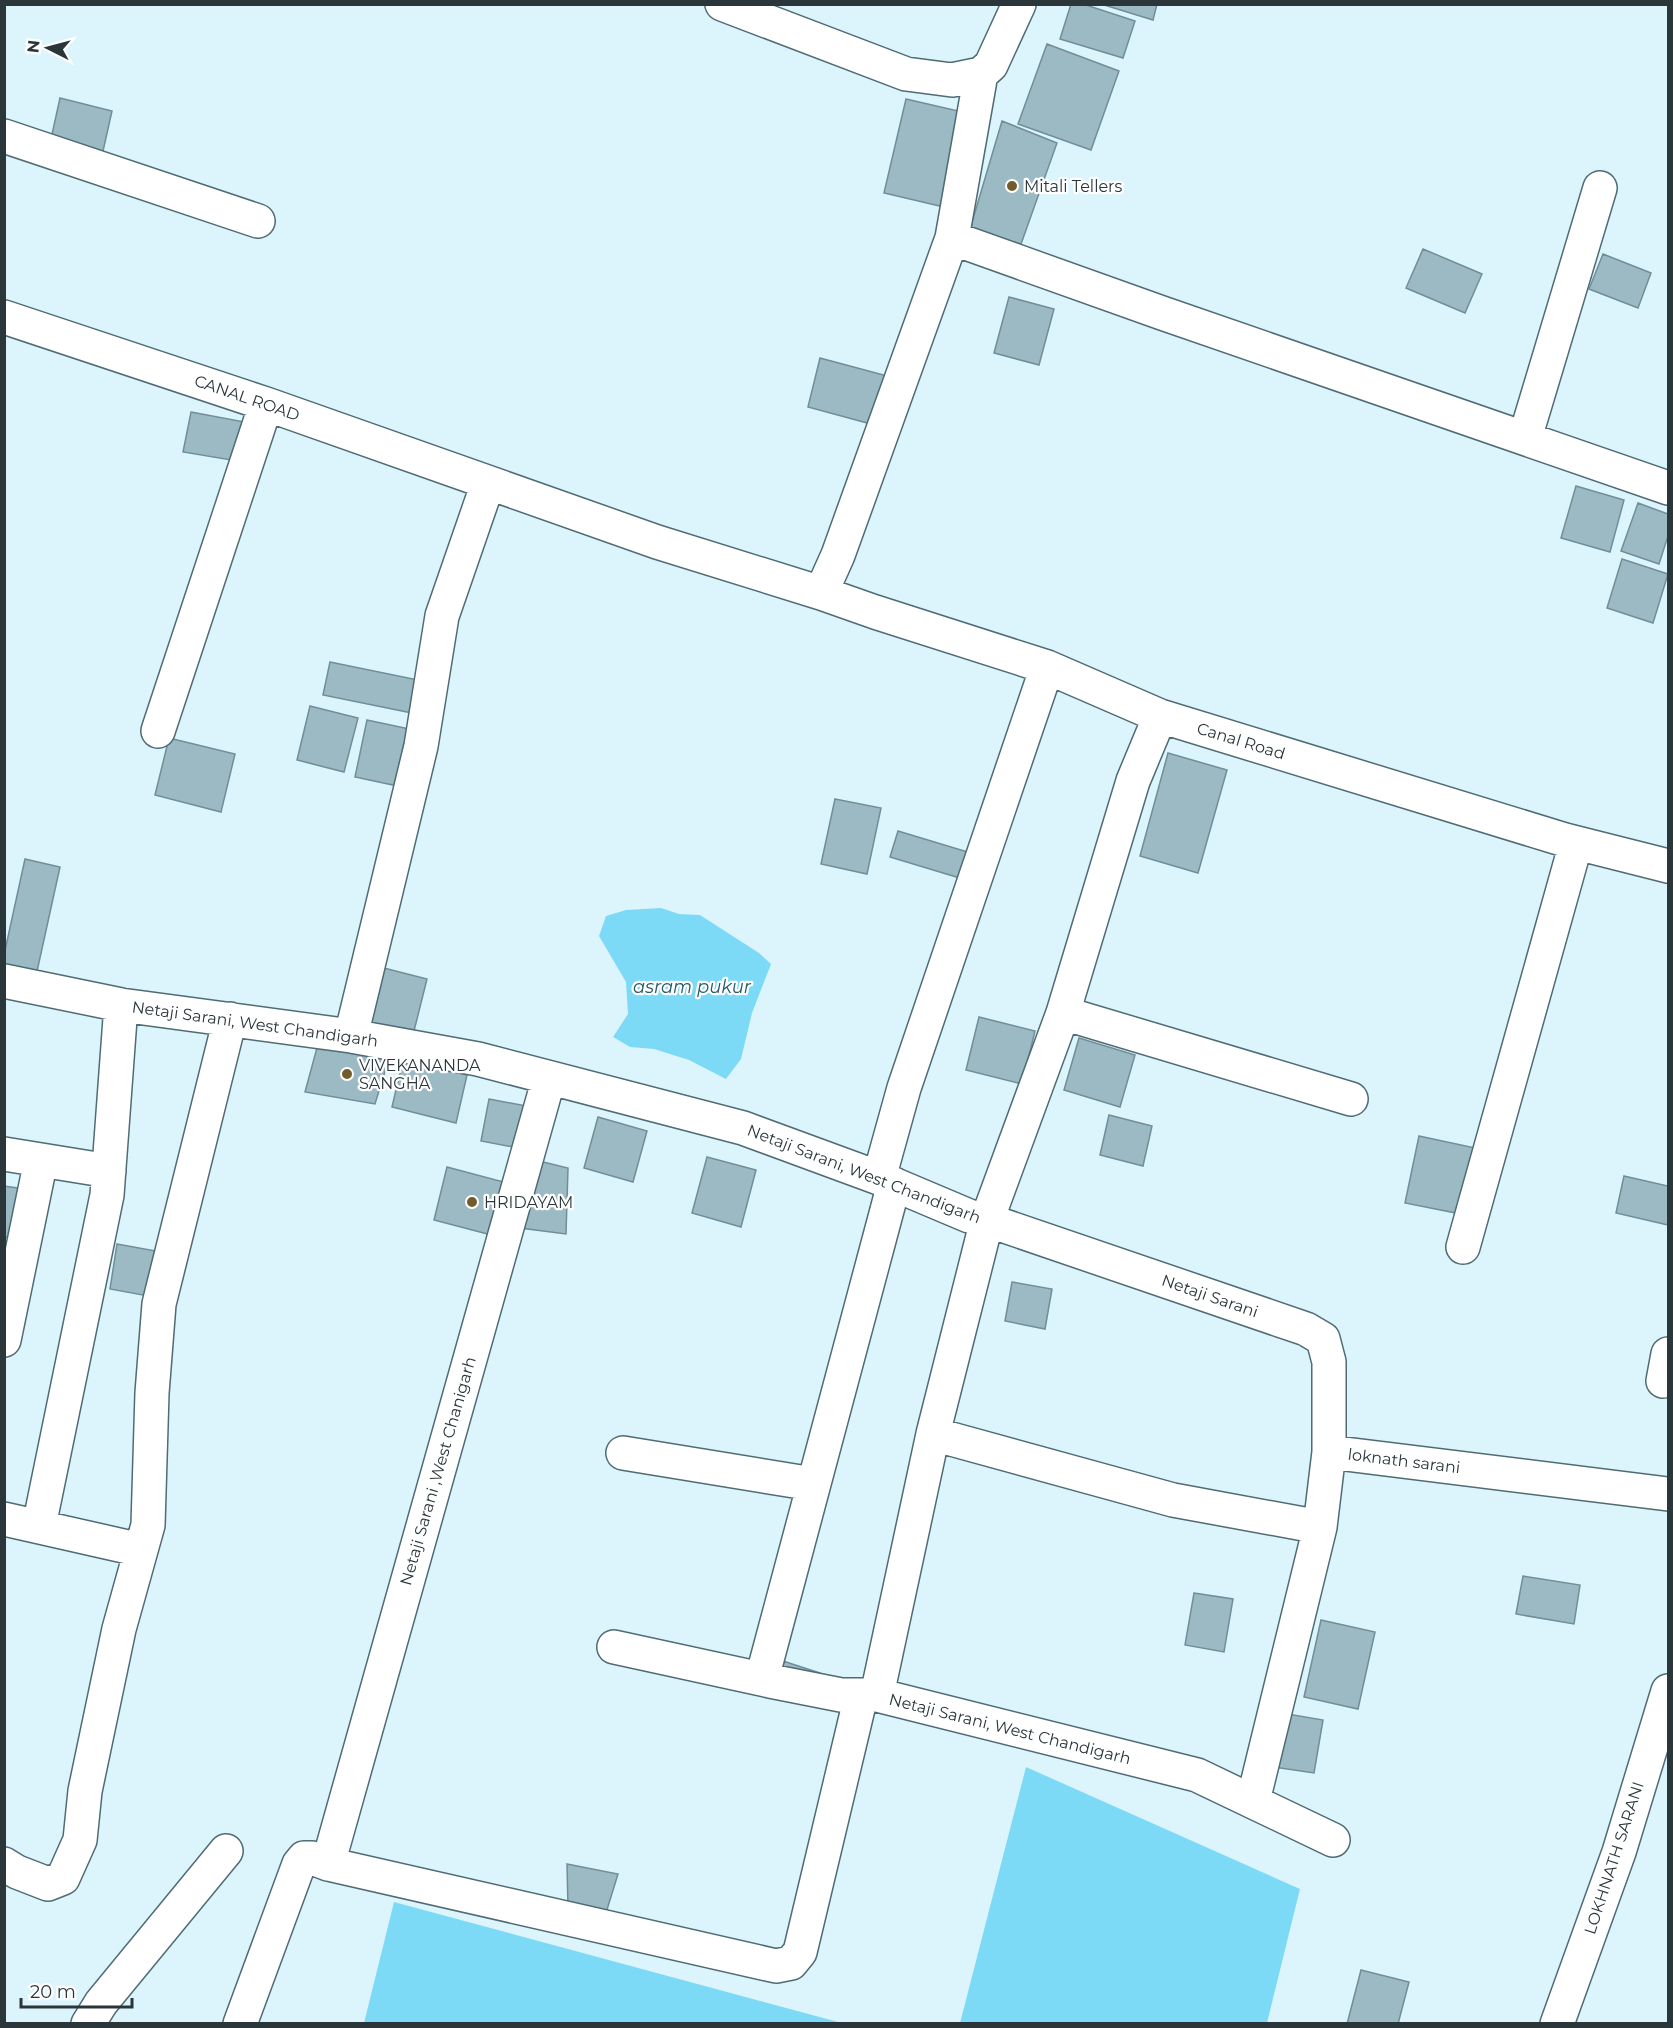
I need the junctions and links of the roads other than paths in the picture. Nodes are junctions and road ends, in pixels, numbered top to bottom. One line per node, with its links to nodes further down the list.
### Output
1 (722, 4): 3 (street)
2 (1019, 4): 3 (street)
3 (981, 74): 7 (street)
4 (4, 136): 6 (street)
5 (1600, 188): 10 (street)
6 (258, 220)
7 (952, 238): 10 (street); 13 (street)
8 (4, 317): 9 (street, CANAL ROAD)
9 (266, 404): 11 (street, CANAL ROAD); 16 (street)
10 (1526, 438): 12 (street)
11 (488, 483): 13 (street, CANAL ROAD); 23 (street)
12 (1668, 488)
13 (821, 593): 14 (street, Canal Road)
14 (1047, 667): 15 (street, Canal Road); 29 (street)
15 (1160, 716): 17 (street, Canal Road); 21 (street)
16 (158, 731)
17 (1576, 843): 18 (street, Canal Road); 31 (street)
18 (1668, 866)
19 (4, 981): 20 (street, Netaji Sarani, West Chandigarh)
20 (121, 1005): 22 (street, Netaji Sarani, West Chandigarh); 28 (street)
21 (1063, 1013): 25 (street); 30 (street)
22 (230, 1019): 23 (street, Netaji Sarani, West Chandigarh); 41 (street)
23 (351, 1036): 24 (street, Netaji Sarani, West Chandigarh)
24 (549, 1078): 29 (street, Netaji Sarani, West Chandigarh); 51 (street, Netaji Sarani ,West Chanigarh)
25 (1351, 1099)
26 (4, 1154): 27 (street)
27 (41, 1160): 28 (street); 32 (street)
28 (109, 1171): 39 (street)
29 (886, 1181): 30 (street, Netaji Sarani, West Chandigarh); 36 (street)
30 (987, 1220): 33 (street, Netaji Sarani, West Chandigarh); 34 (street, Netaji Sarani)
31 (1463, 1247)
32 (4, 1340)
33 (933, 1434): 40 (street); 45 (street, Netaji Sarani, West Chandigarh)
34 (1329, 1452): 37 (street, loknath sarani); 40 (street, loknath sarani)
35 (623, 1453): 36 (street)
36 (813, 1484): 43 (street)
37 (1668, 1494)
38 (4, 1519): 39 (street)
39 (39, 1527): 41 (street)
40 (1320, 1527): 47 (street, loknath sarani)
41 (141, 1550): 50 (street)
42 (614, 1647): 43 (street)
43 (770, 1680): 45 (street)
44 (1668, 1692): 46 (street, LOKHNATH SARANI)
45 (869, 1695): 47 (street, Netaji Sarani, West Chandigarh); 51 (street)
46 (1658, 1756): 54 (street, LOKHNATH SARANI)
47 (1253, 1802): 48 (street, Netaji Sarani, West Chandigarh)
48 (1333, 1840)
49 (226, 1851): 52 (street)
50 (4, 1864)
51 (328, 1864): 53 (street)
52 (88, 2024)
53 (240, 2024)
54 (1557, 2024)

